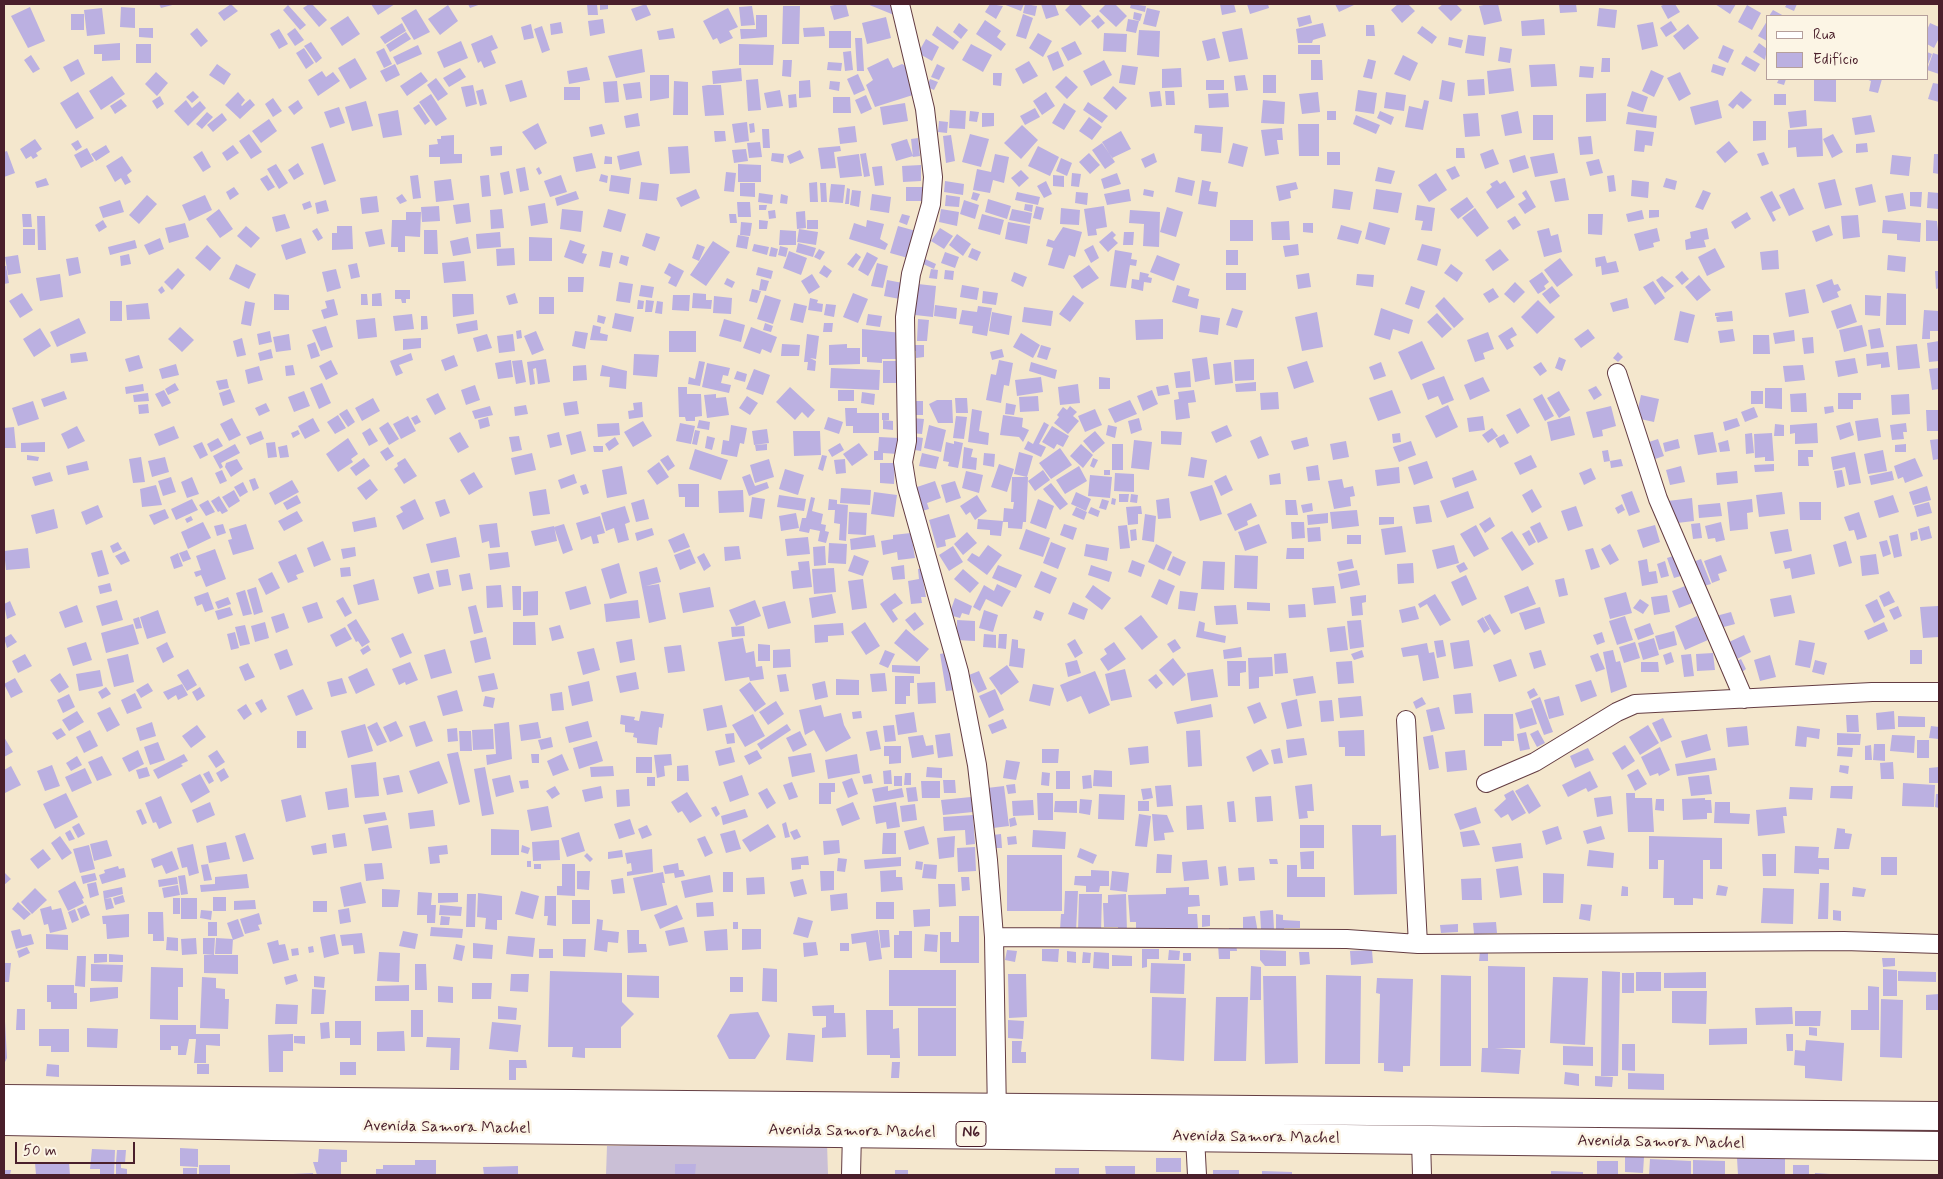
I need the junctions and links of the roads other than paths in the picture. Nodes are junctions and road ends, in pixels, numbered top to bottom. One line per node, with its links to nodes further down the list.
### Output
1 (900, 4): 7 (street)
2 (1617, 373): 4 (street)
3 (1939, 692): 4 (street)
4 (1744, 698): 6 (street)
5 (1406, 720): 8 (street)
6 (1486, 782)
7 (994, 937): 8 (street); 11 (street)
8 (1418, 944): 9 (street)
9 (1939, 944)
10 (4, 1099): 11 (highway, Avenida Samora Machel / N6)
11 (997, 1107): 12 (highway, Avenida Samora Machel / N6); 15 (street)
12 (1939, 1116)
13 (4, 1122): 14 (highway, Avenida Samora Machel / N6)
14 (852, 1132): 15 (highway, Avenida Samora Machel / N6); 19 (street)
15 (997, 1134): 16 (highway, Avenida Samora Machel / N6)
16 (1195, 1137): 17 (highway, Avenida Samora Machel / N6); 20 (street)
17 (1421, 1140): 18 (highway, Avenida Samora Machel / N6); 21 (street)
18 (1939, 1146)
19 (852, 1175)
20 (1197, 1175)
21 (1422, 1175)

